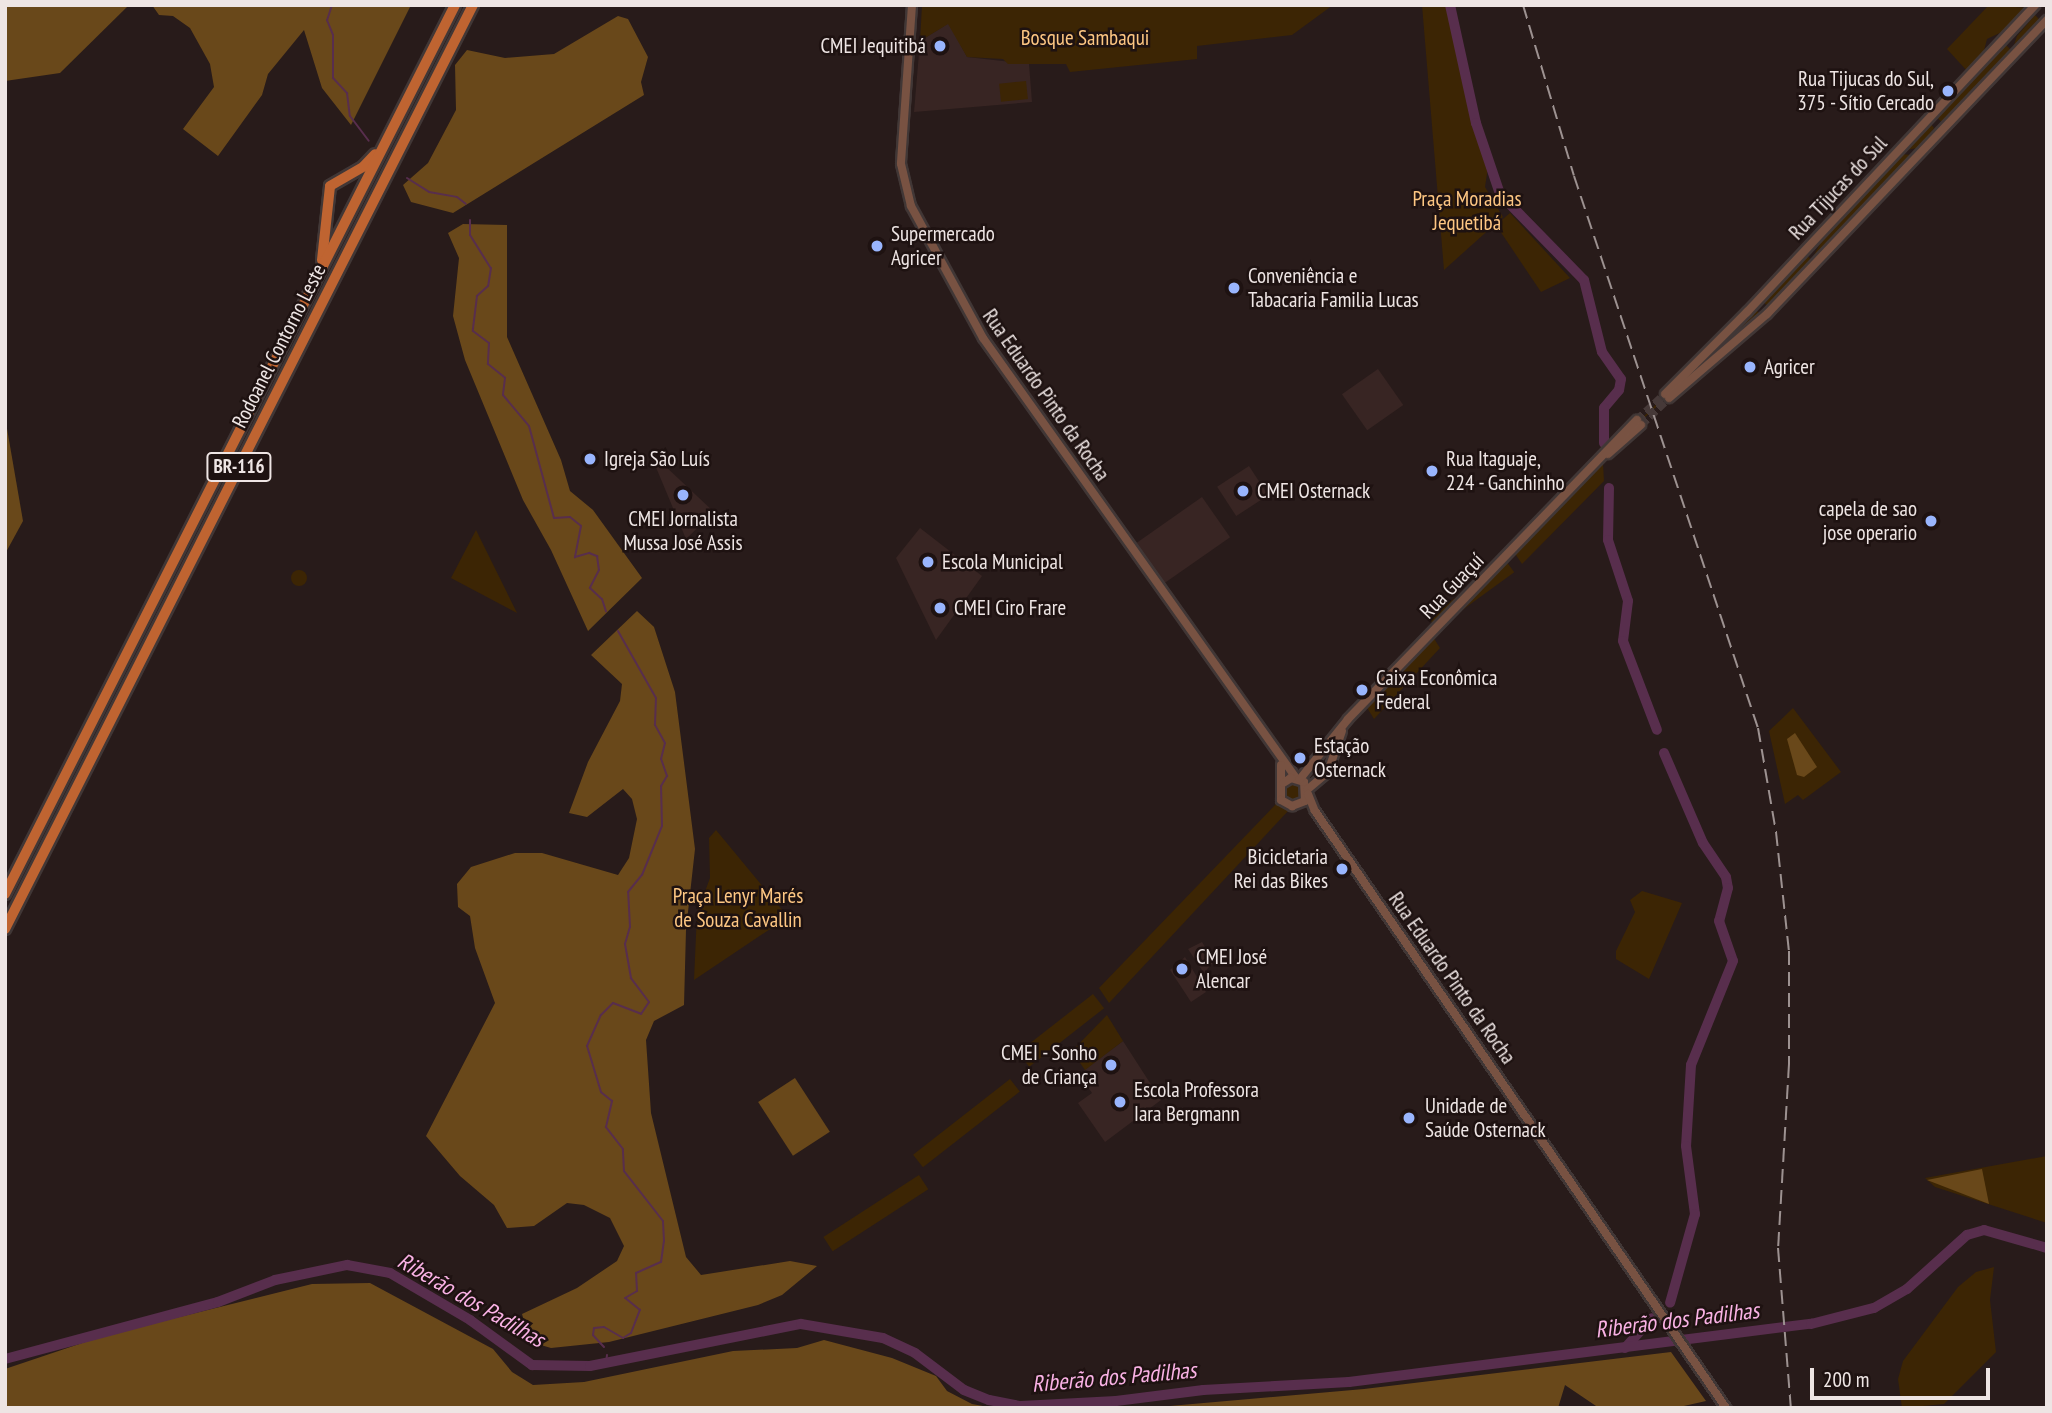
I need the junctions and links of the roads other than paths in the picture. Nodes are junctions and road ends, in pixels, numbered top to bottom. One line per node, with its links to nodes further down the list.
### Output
1 (456, 5): 9 (highway, Rodoanel Contorno Leste / BR-116)
2 (473, 5): 26 (highway, Rodoanel Contorno Leste / BR-116)
3 (912, 5): 17 (main road, Rua Eduardo Pinto da Rocha)
4 (2035, 5): 6 (main road, Rua Tijucas do Sul)
5 (2047, 20): 7 (main road, Rua Tijucas do Sul)
6 (2009, 33): 7 (main road); 8 (main road, Rua Tijucas do Sul)
7 (2022, 46): 10 (main road, Rua Tijucas do Sul)
8 (1925, 120): 10 (main road); 11 (main road, Rua Tijucas do Sul)
9 (394, 126): 13 (highway, Rodoanel Contorno Leste / BR-116); 13 (highway)
10 (1938, 133): 12 (main road, Rua Tijucas do Sul)
11 (1810, 245): 12 (main road); 12 (main road, Rua Tijucas do Sul)
12 (1822, 258)
13 (318, 275): 25 (highway, Rodoanel Contorno Leste / BR-116)
14 (1639, 423): 15 (main road, Rua Guaçuí)
15 (1345, 722): 16 (main road, Rua Guaçuí); 19 (main road, Rua Guaçuí)
16 (1324, 753): 18 (main road, Rua Guaçuí); 19 (main road)
17 (1282, 764): 18 (main road); 20 (main road, Rua Eduardo Pinto da Rocha); 21 (main road, Rua Eduardo Pinto da Rocha)
18 (1305, 770): 20 (main road, Rua Guaçuí)
19 (1328, 772): 22 (main road)
20 (1298, 779): 21 (main road); 22 (main road)
21 (1283, 783): 23 (main road)
22 (1308, 791): 23 (main road); 24 (main road, Rua Eduardo Pinto da Rocha)
23 (1299, 805): 24 (main road)
24 (1315, 811): 27 (main road, Rua Eduardo Pinto da Rocha)
25 (5, 894)
26 (5, 929)
27 (1726, 1408)

